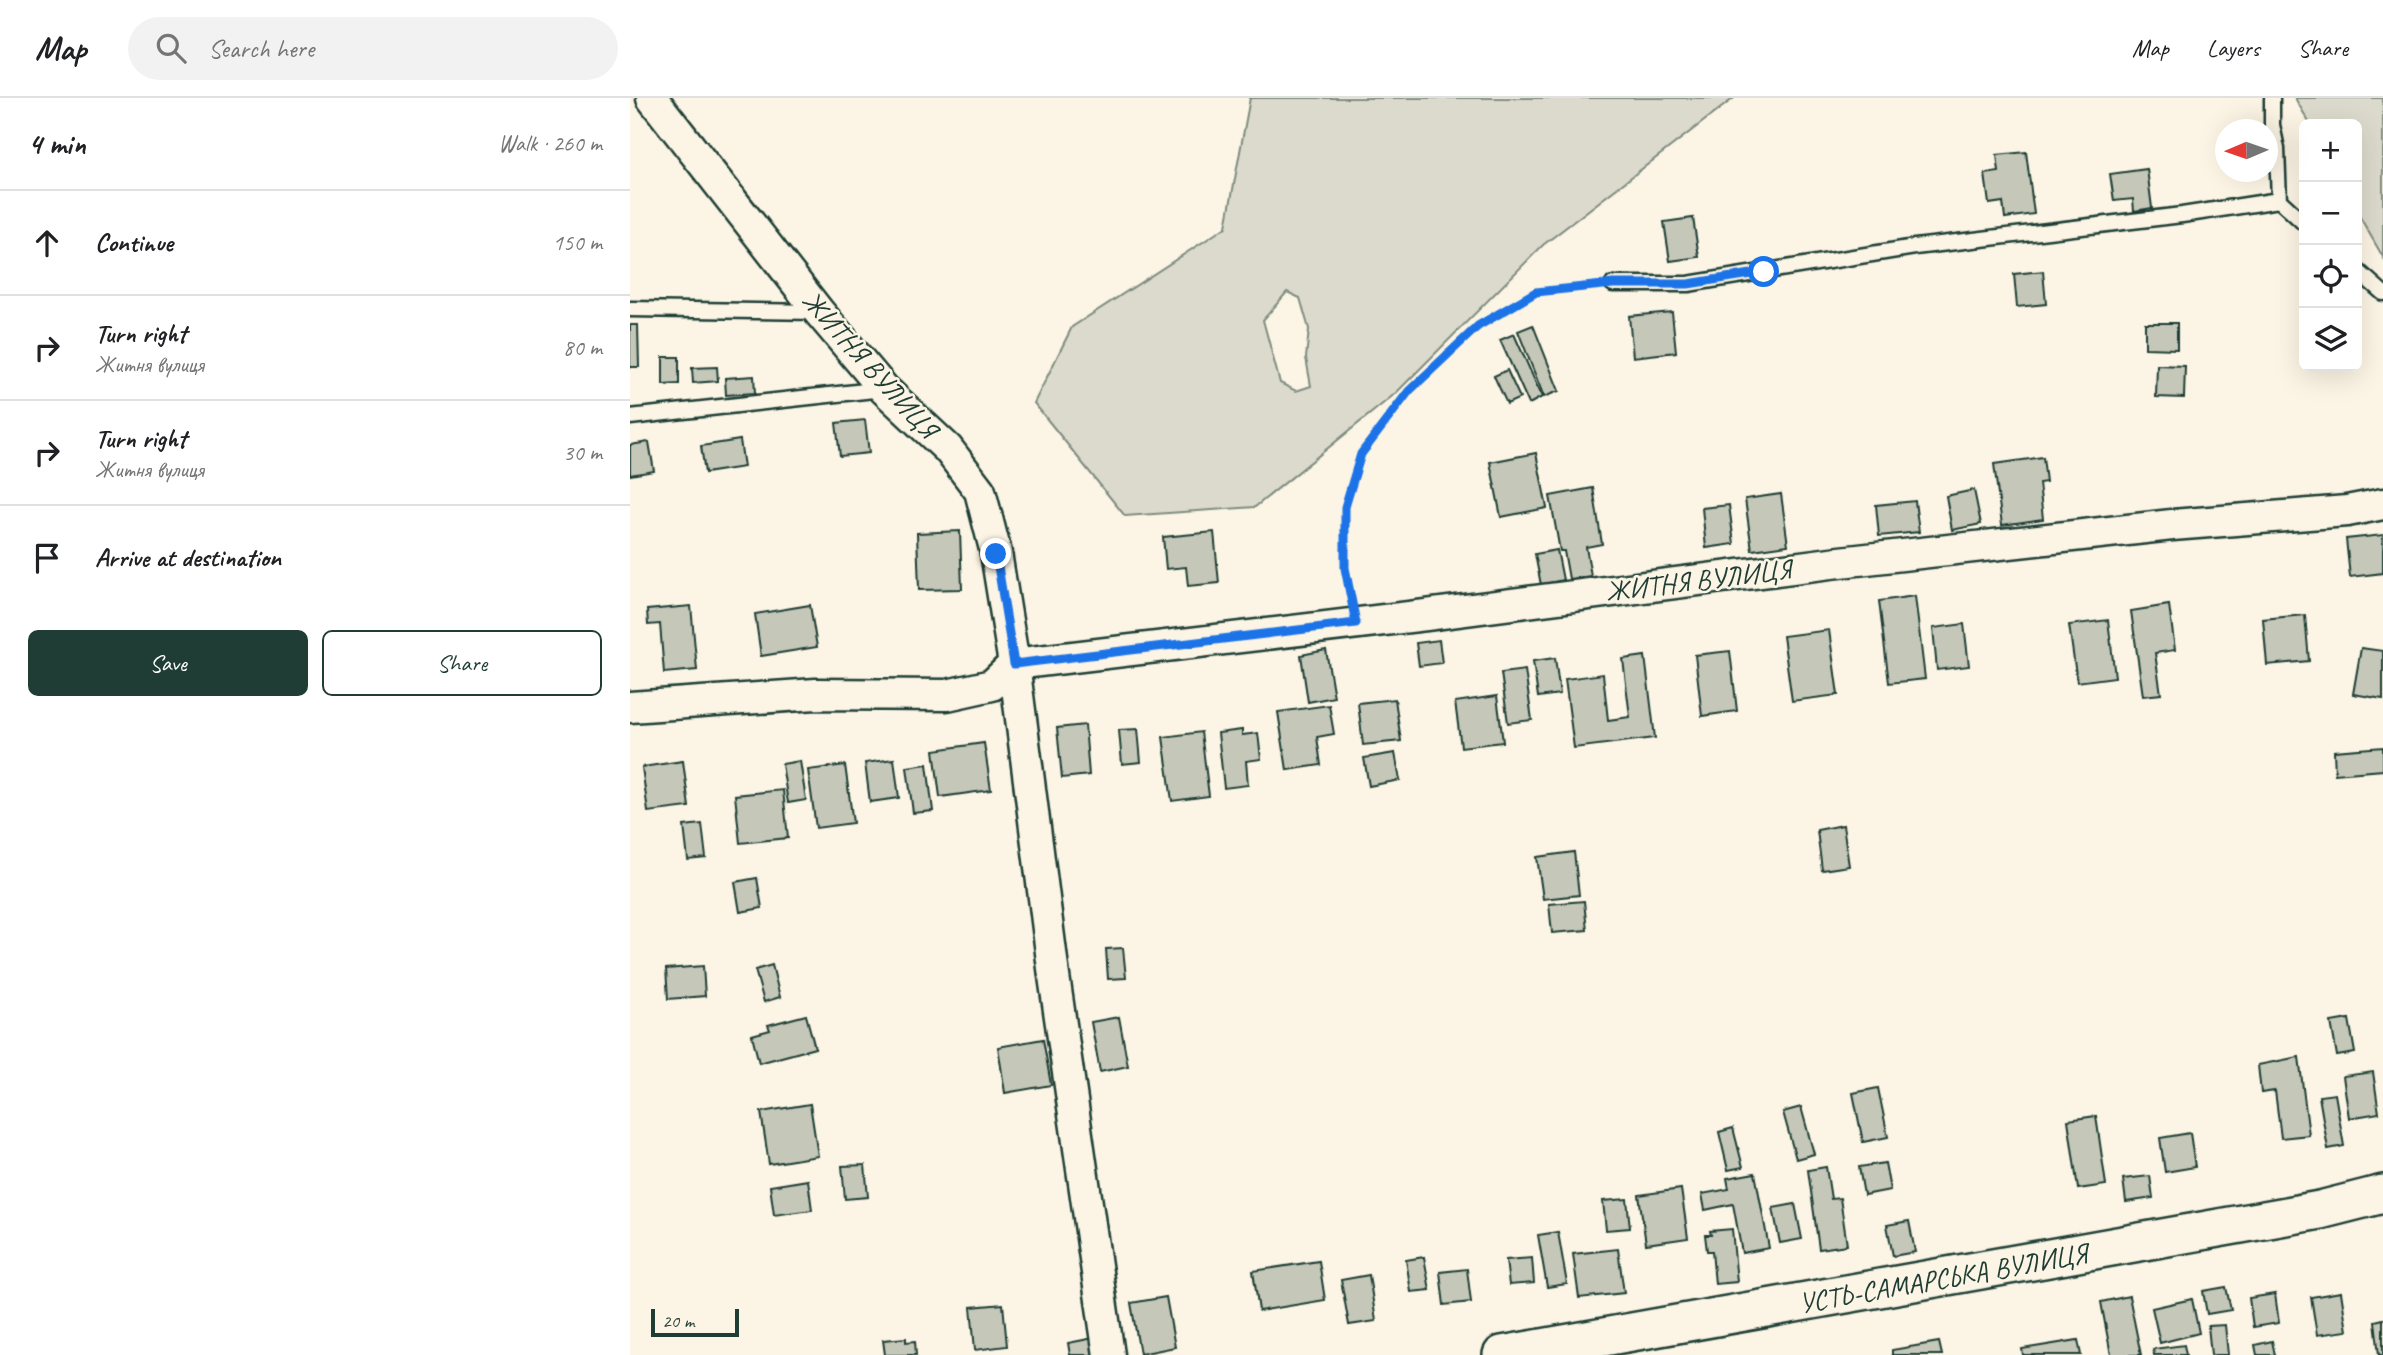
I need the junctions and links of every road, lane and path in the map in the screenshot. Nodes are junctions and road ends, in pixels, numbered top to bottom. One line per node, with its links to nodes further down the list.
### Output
1 (652, 98): 9 (street, ЖИТНЯ ВУЛИЦЯ)
2 (2272, 98): 3 (lane)
3 (2278, 200): 4 (lane); 6 (lane)
4 (2299, 219)
5 (2362, 274): 7 (lane)
6 (1613, 284): 13 (path)
7 (2383, 293)
8 (630, 309): 9 (lane)
9 (819, 312): 10 (street, ЖИТНЯ ВУЛИЦЯ)
10 (884, 388): 11 (lane); 14 (street, ЖИТНЯ ВУЛИЦЯ)
11 (630, 417)
12 (2383, 504): 13 (street, ЖИТНЯ ВУЛИЦЯ)
13 (1356, 623): 14 (street, ЖИТНЯ ВУЛИЦЯ)
14 (1014, 664): 15 (street); 17 (street)
15 (630, 707)
16 (2383, 1194): 18 (street, УСТЬ-САМАРСЬКА ВУЛИЦЯ)
17 (1109, 1355)
18 (1502, 1355)

